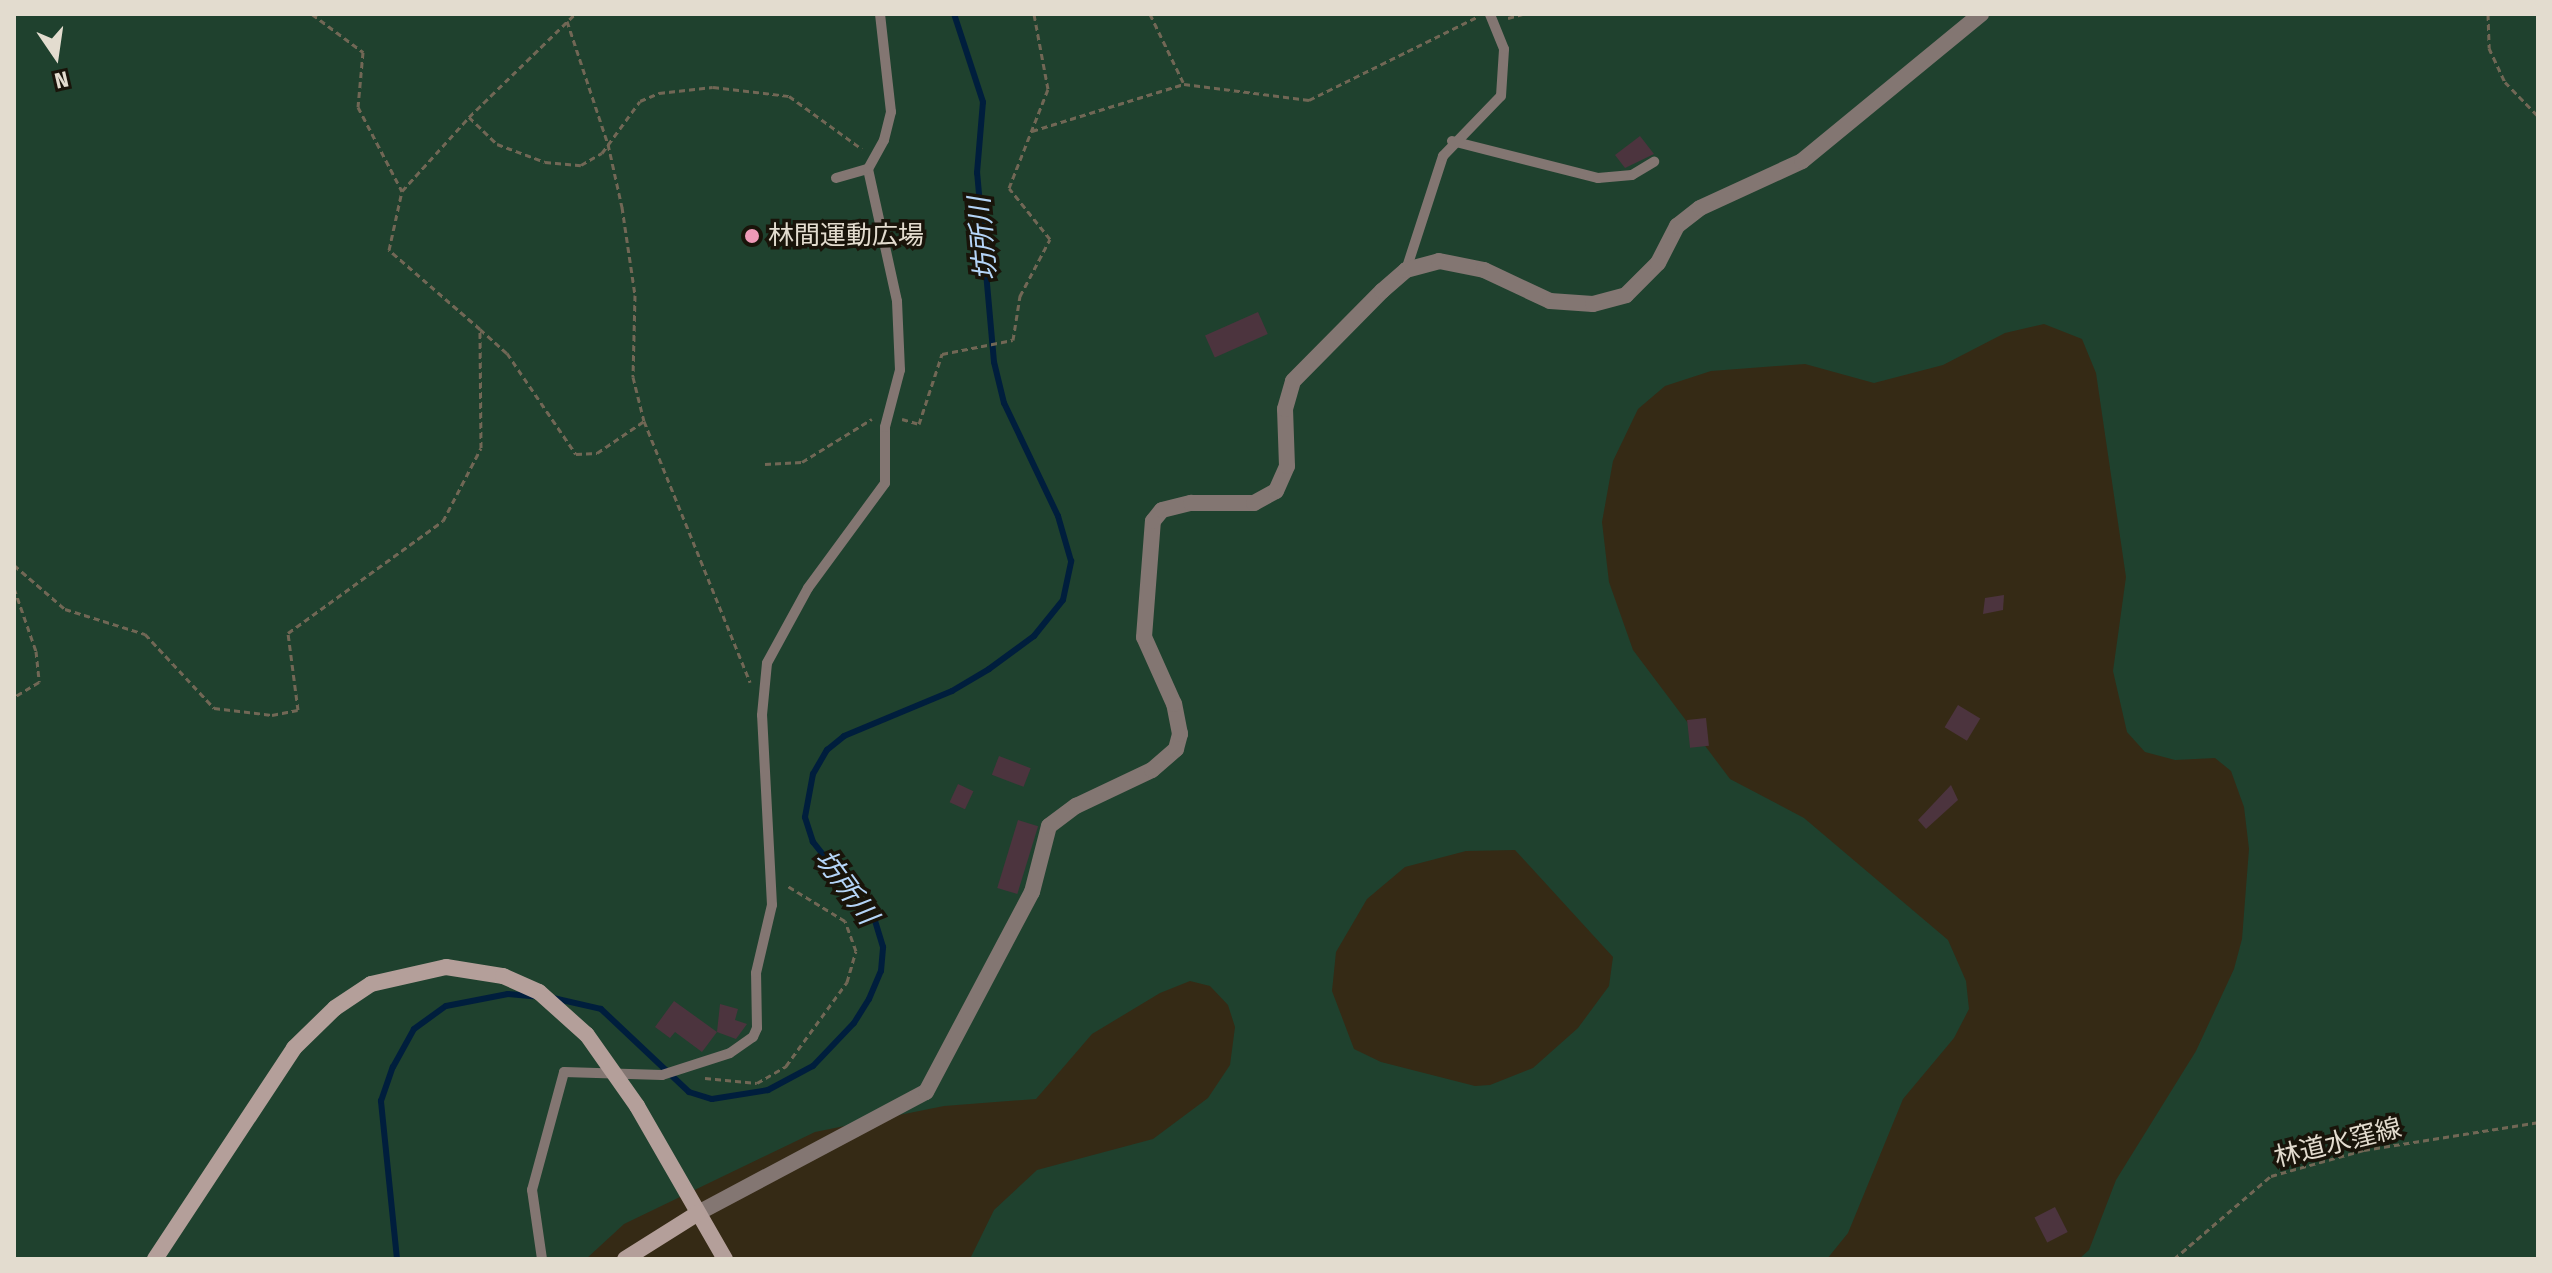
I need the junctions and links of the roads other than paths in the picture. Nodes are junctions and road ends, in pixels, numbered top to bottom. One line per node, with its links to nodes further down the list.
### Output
1 (880, 14): 6 (lane)
2 (1490, 14): 4 (lane)
3 (1981, 14): 8 (street)
4 (1452, 141): 5 (lane); 8 (lane)
5 (1654, 162)
6 (868, 169): 7 (lane); 9 (lane)
7 (836, 178)
8 (1406, 270): 10 (street)
9 (613, 1073): 10 (street); 11 (street); 12 (lane)
10 (698, 1213): 13 (street); 14 (street)
11 (155, 1259)
12 (542, 1259)
13 (625, 1259)
14 (725, 1259)

